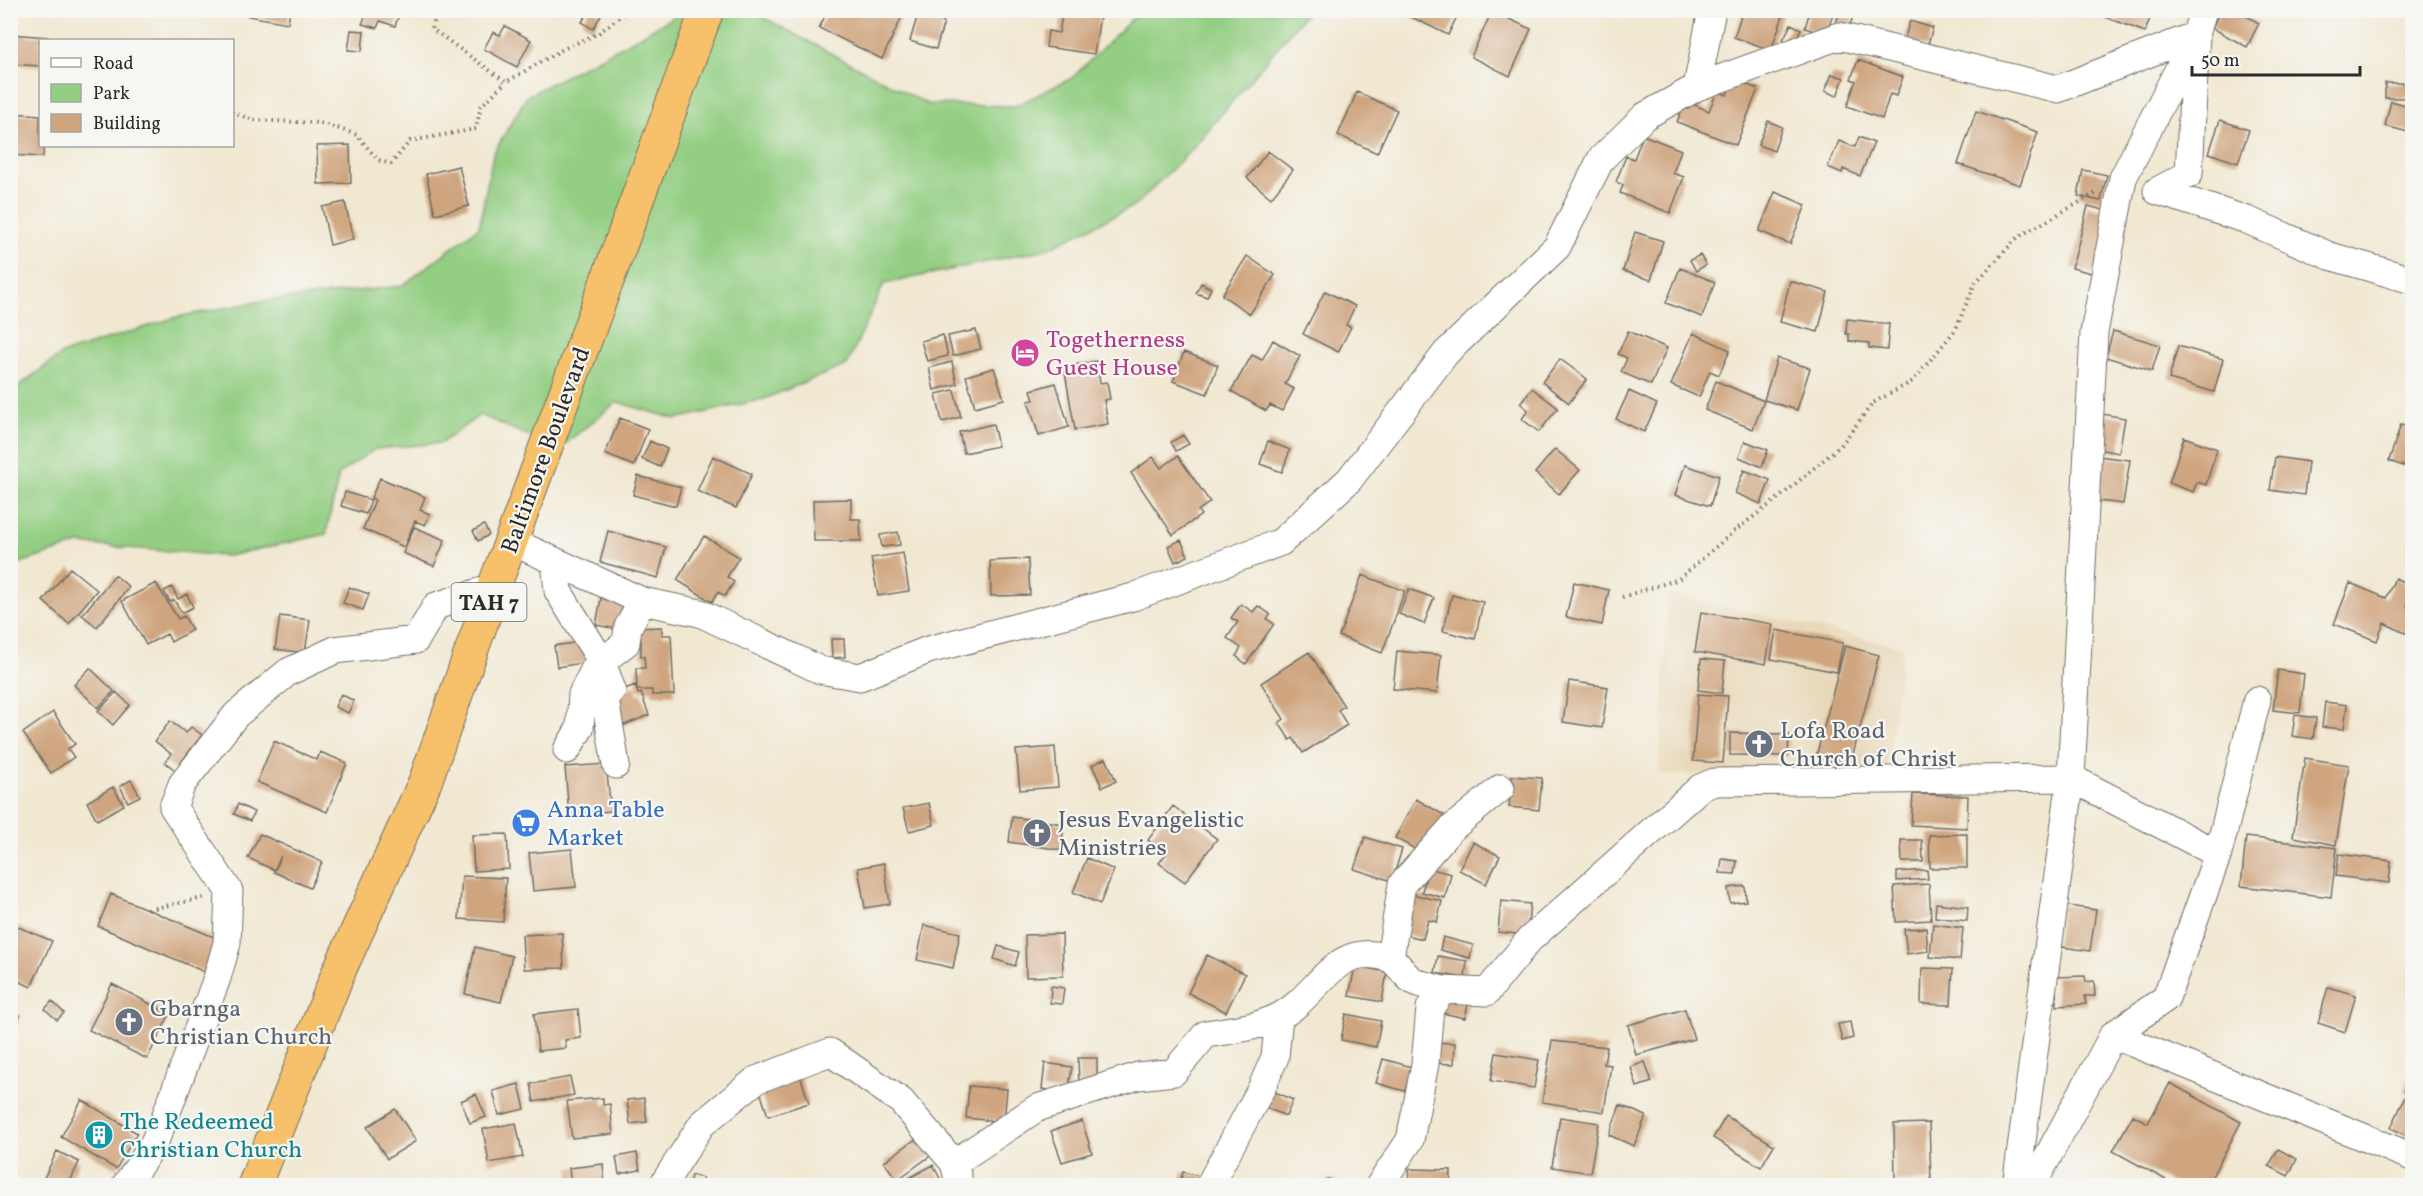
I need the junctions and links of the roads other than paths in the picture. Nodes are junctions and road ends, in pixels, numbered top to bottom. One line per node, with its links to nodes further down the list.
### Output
1 (707, 10): 6 (highway, Baltimore Boulevard / TAH 7)
2 (1712, 10): 4 (street)
3 (2199, 23): 4 (street); 5 (street); 14 (street)
4 (1697, 87): 9 (street)
5 (2412, 280)
6 (511, 542): 7 (street); 8 (highway, Baltimore Boulevard / TAH 7)
7 (555, 562): 9 (street); 10 (street)
8 (494, 587): 23 (street); 24 (highway, Baltimore Boulevard / TAH 7)
9 (642, 601): 10 (street)
10 (602, 662): 12 (street); 13 (street)
11 (2257, 700): 16 (street)
12 (567, 750)
13 (616, 765)
14 (2071, 778): 16 (street); 18 (street); 28 (street)
15 (1501, 788): 17 (street)
16 (2218, 854): 20 (street)
17 (1390, 958): 18 (street); 19 (street)
18 (1443, 990): 27 (street)
19 (1279, 1017): 22 (street); 26 (street)
20 (2113, 1035): 21 (street); 29 (street)
21 (2412, 1157)
22 (957, 1174): 25 (street)
23 (125, 1185)
24 (254, 1185)
25 (662, 1185)
26 (1209, 1185)
27 (1379, 1185)
28 (2016, 1185)
29 (2032, 1185)

